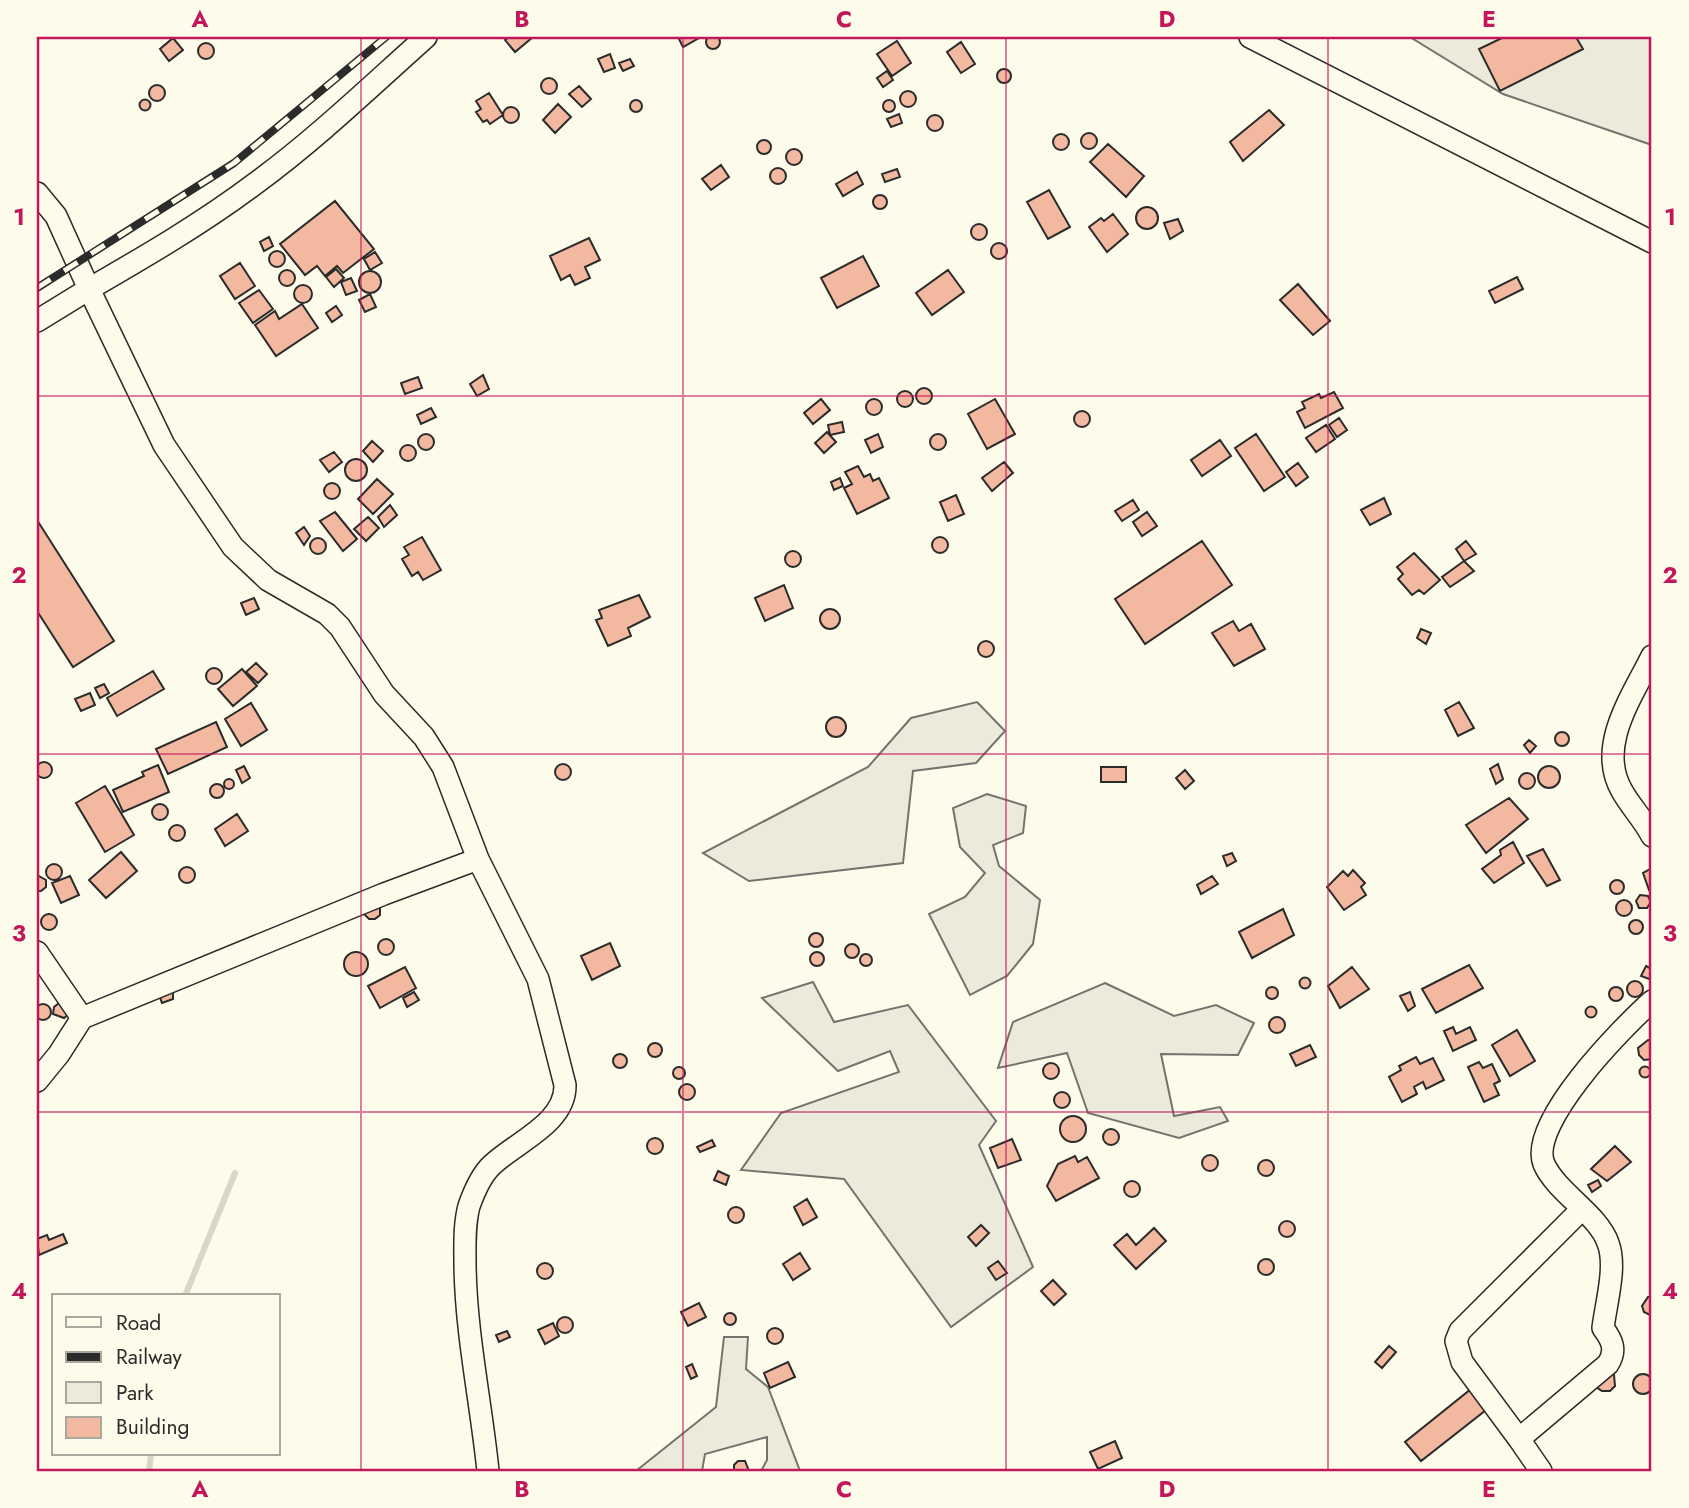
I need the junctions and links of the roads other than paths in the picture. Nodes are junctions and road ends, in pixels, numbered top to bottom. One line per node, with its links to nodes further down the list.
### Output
1 (426, 37): 5 (street)
2 (1250, 37): 4 (street)
3 (37, 193): 5 (street)
4 (1652, 242)
5 (89, 289): 6 (street); 9 (street)
6 (37, 321)
7 (1652, 656): 8 (street)
8 (1652, 836)
9 (478, 859): 12 (street); 16 (street)
10 (37, 952): 12 (street)
11 (1652, 1001): 14 (street)
12 (82, 1018): 13 (street)
13 (37, 1081)
14 (1581, 1210): 15 (street); 15 (street)
15 (1519, 1439): 17 (street)
16 (488, 1471)
17 (1541, 1471)

